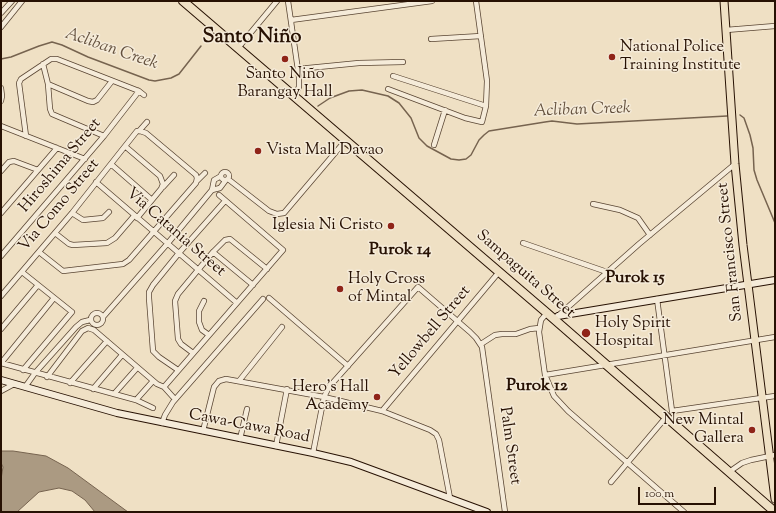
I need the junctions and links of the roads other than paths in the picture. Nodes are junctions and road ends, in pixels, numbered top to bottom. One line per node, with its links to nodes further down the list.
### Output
1 (12, 1): 9 (street)
2 (22, 1): 10 (street)
3 (277, 1): 17 (street)
4 (288, 1): 11 (street)
5 (432, 1): 11 (street)
6 (476, 1): 15 (street)
7 (724, 1): 14 (main road, San Francisco Street)
8 (187, 2): 17 (highway, Sampaguita Street)
9 (2, 12): 10 (street)
10 (9, 16): 13 (street)
11 (291, 20): 20 (street)
12 (775, 26): 14 (street)
13 (1, 27)
14 (726, 30): 43 (main road, San Francisco Street)
15 (481, 36): 16 (street); 31 (street)
16 (431, 40)
17 (238, 48): 29 (highway, Sampaguita Street)
18 (402, 62): 20 (street)
19 (44, 64): 22 (street); 23 (street); 36 (street)
20 (298, 69): 29 (street)
21 (393, 76): 31 (street)
22 (112, 81): 23 (street); 27 (street)
23 (48, 84): 37 (street)
24 (1, 88): 26 (street)
25 (388, 89): 32 (street)
26 (2, 91): 30 (street)
27 (139, 91): 28 (street); 37 (street, Hiroshima Street)
28 (144, 95)
29 (294, 96): 38 (highway, Sampaguita Street)
30 (1, 100)
31 (486, 106): 32 (street)
32 (445, 110): 39 (street)
33 (147, 122): 35 (street, Via Como Street)
34 (1, 126): 36 (street)
35 (138, 131): 40 (street, Via Como Street); 52 (street)
36 (26, 136): 41 (street)
37 (104, 136): 42 (street, Hiroshima Street)
38 (346, 140): 50 (street); 75 (highway, Sampaguita Street)
39 (434, 145)
40 (126, 147): 44 (street, Via Como Street); 53 (street)
41 (57, 148): 42 (street); 45 (street)
42 (85, 159): 71 (street, Hiroshima Street)
43 (736, 164): 65 (street); 78 (main road, San Francisco Street)
44 (112, 165): 51 (street, Via Como Street); 56 (street)
45 (38, 170): 46 (street); 61 (street)
46 (1, 171)
47 (205, 173): 52 (street)
48 (174, 175): 53 (street)
49 (221, 176): 50 (street); 50 (street); 54 (street)
50 (227, 179): 54 (street)
51 (96, 182): 59 (street, Via Como Street); 62 (street, Via Catania Street)
52 (194, 184): 63 (street)
53 (162, 187): 56 (street)
54 (212, 190): 66 (street)
55 (219, 196): 57 (street)
56 (152, 200): 62 (street)
57 (225, 202): 70 (street); 72 (street)
58 (593, 204): 65 (street)
59 (72, 212): 60 (street); 64 (street, Via Como Street)
60 (109, 212)
61 (1, 213)
62 (136, 217): 63 (street, Via Catania Street); 64 (street)
63 (153, 231): 66 (street, Via Catania Street); 68 (street)
64 (55, 233): 68 (street, Via Como Street)
65 (650, 235): 76 (street)
66 (168, 243): 70 (street, Via Catania Street); 87 (street)
67 (523, 243): 76 (street)
68 (39, 252): 74 (street, Via Como Street)
69 (213, 252): 72 (street); 73 (street); 80 (street)
70 (179, 253): 73 (street, Via Catania Street); 107 (street)
71 (1, 256)
72 (267, 269): 80 (street)
73 (198, 270): 85 (street, Via Catania Street); 99 (street)
74 (22, 272): 79 (street); 81 (street, Via Como Street)
75 (499, 272): 86 (highway, Sampaguita Street); 90 (street, Yellowbell Street)
76 (607, 272): 88 (street)
77 (775, 280): 78 (street)
78 (748, 284): 83 (street); 96 (main road, San Francisco Street)
79 (38, 285): 82 (street); 93 (street)
80 (253, 285): 85 (street)
81 (1, 296)
82 (54, 298): 102 (street); 106 (street)
83 (657, 299): 88 (street); 101 (street)
84 (204, 301): 94 (street)
85 (237, 303): 94 (street)
86 (547, 313): 88 (highway, Sampaguita Street); 92 (street)
87 (103, 317): 89 (street); 89 (street)
88 (557, 318): 103 (highway, Sampaguita Street)
89 (90, 320): 108 (street)
90 (458, 322): 98 (street); 104 (street); 129 (street, Yellowbell Street)
91 (282, 327): 113 (street)
92 (539, 328): 98 (street); 109 (street)
93 (1, 329)
94 (209, 335): 99 (street)
95 (775, 337): 96 (street)
96 (755, 340): 101 (street); 125 (main road, San Francisco Street)
97 (107, 341): 100 (street); 110 (street); 114 (street)
98 (481, 344): 143 (street, Palm Street)
99 (193, 353): 107 (street)
100 (122, 354): 105 (street); 118 (street)
101 (665, 355): 103 (street); 130 (street)
102 (1, 363): 106 (street)
103 (607, 364): 109 (street); 130 (highway, Sampaguita Street)
104 (348, 366): 124 (street); 131 (street)
105 (137, 368): 112 (street); 121 (street)
106 (23, 370): 108 (street)
107 (178, 370): 116 (street)
108 (35, 373): 110 (street); 117 (street)
109 (546, 375): 137 (street)
110 (47, 377): 114 (street)
111 (1, 380): 115 (street, Cawa-Cawa Road)
112 (153, 381): 116 (street); 126 (street)
113 (239, 381): 119 (street); 132 (street)
114 (70, 383): 118 (street)
115 (14, 384): 117 (street, Cawa-Cawa Road); 120 (street)
116 (164, 387): 123 (street)
117 (25, 388): 131 (street, Cawa-Cawa Road)
118 (93, 389): 121 (street)
119 (287, 389): 124 (street); 134 (street)
120 (1, 391)
121 (114, 394): 126 (street)
122 (775, 396): 125 (street)
123 (173, 397)
124 (324, 397): 129 (street); 135 (street)
125 (762, 398): 130 (street); 136 (main road, San Francisco Street)
126 (136, 400): 127 (street)
127 (153, 408)
128 (247, 409): 133 (street)
129 (382, 411): 140 (street)
130 (669, 414): 137 (street); 138 (highway, Sampaguita Street)
131 (162, 423): 132 (street, Cawa-Cawa Road)
132 (203, 431): 133 (street, Cawa-Cawa Road)
133 (240, 439): 134 (street, Cawa-Cawa Road)
134 (276, 446): 135 (street, Cawa-Cawa Road)
135 (313, 453): 140 (street, Cawa-Cawa Road)
136 (772, 455): 138 (street); 141 (main road, San Francisco Street)
137 (628, 462): 139 (street); 144 (street)
138 (729, 472): 145 (highway, Sampaguita Street)
139 (611, 482)
140 (450, 498): 142 (street, Cawa-Cawa Road)
141 (775, 499)
142 (487, 512)
143 (505, 512)
144 (684, 512)
145 (775, 512)

